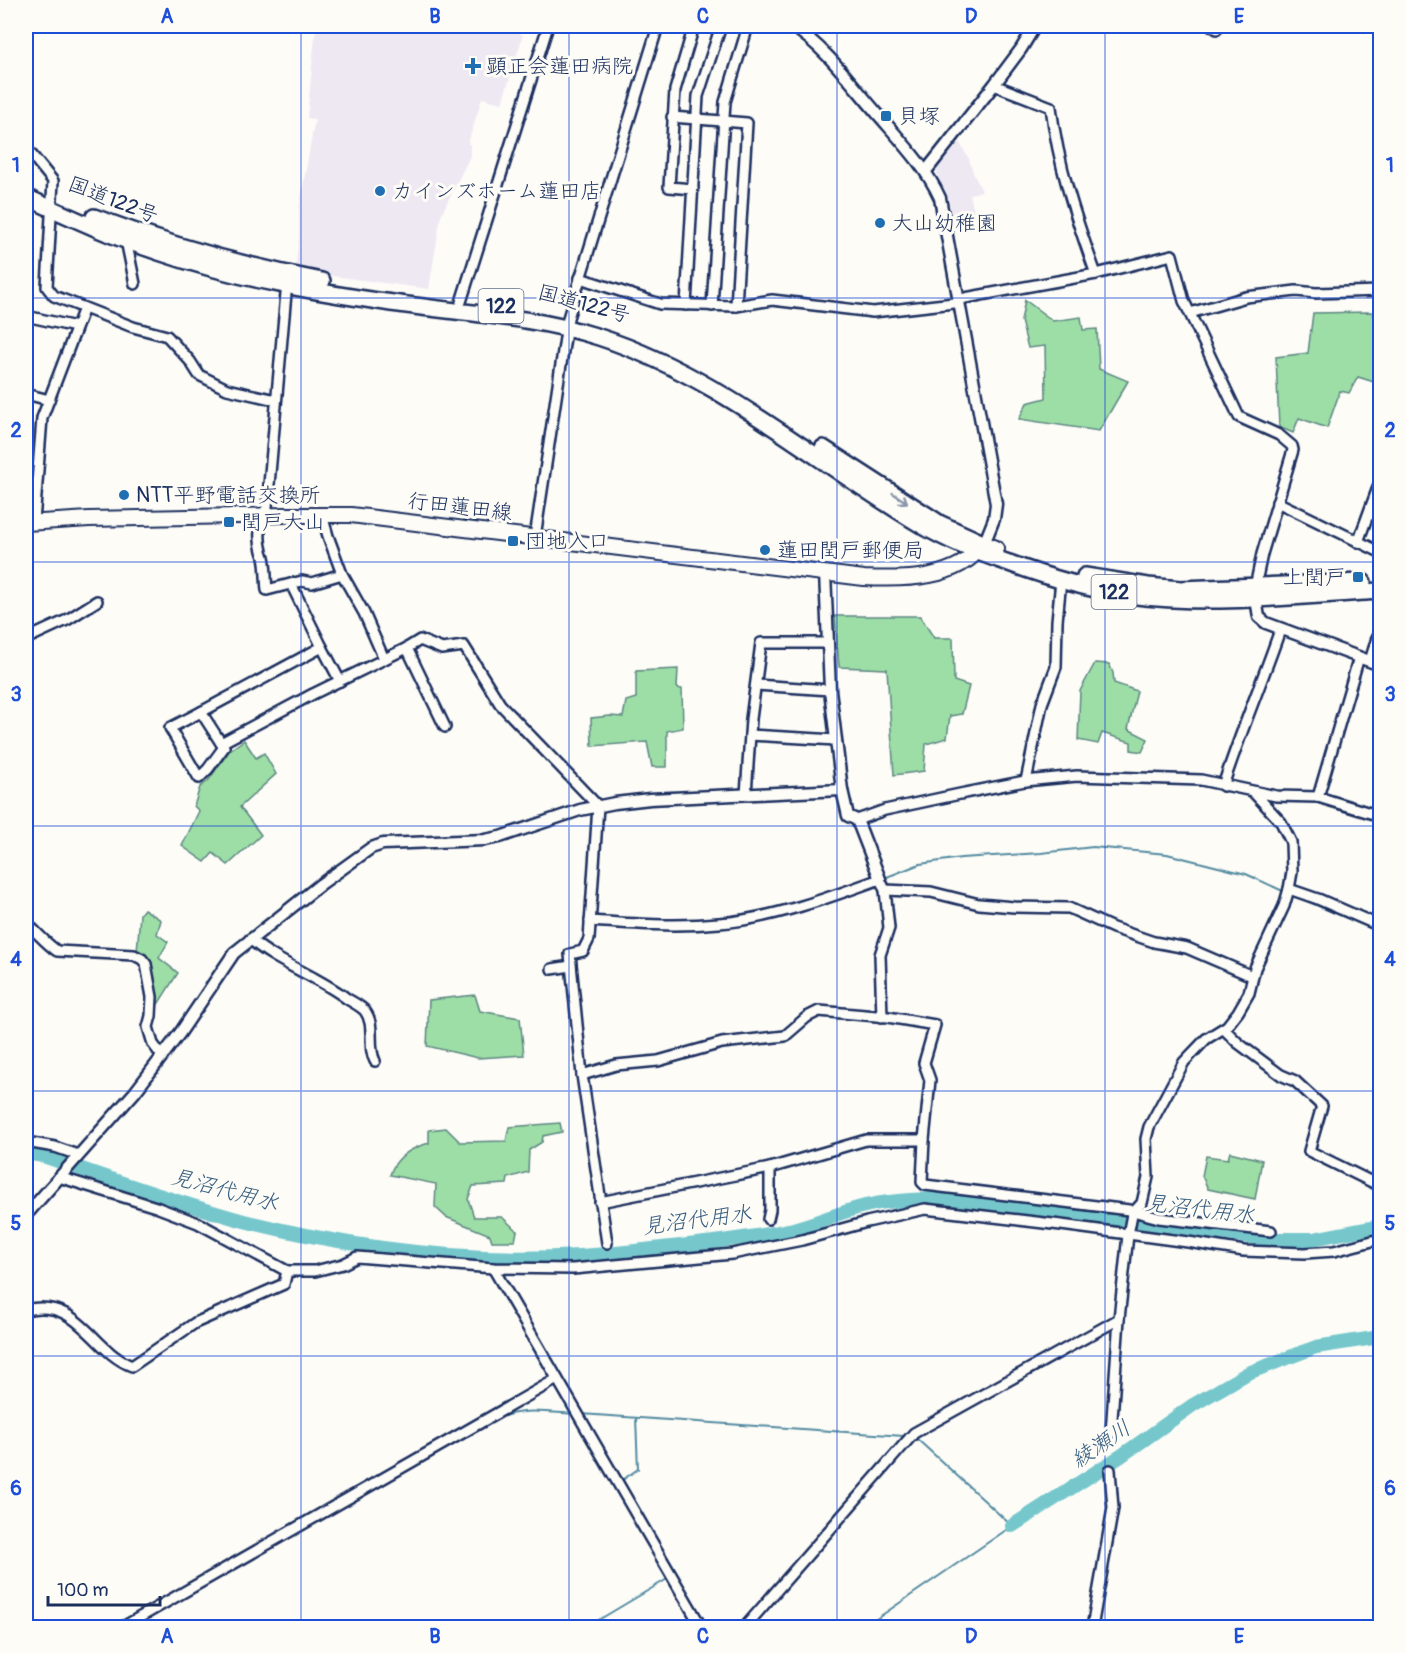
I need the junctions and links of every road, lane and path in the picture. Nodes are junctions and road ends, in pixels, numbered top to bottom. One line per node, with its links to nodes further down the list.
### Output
1 (548, 26): 25 (street)
2 (658, 26): 20 (street)
3 (694, 26): 9 (street)
4 (721, 26): 10 (street)
5 (748, 26): 11 (street)
6 (792, 26): 13 (street)
7 (1035, 26): 8 (street)
8 (994, 85): 13 (street); 19 (street)
9 (672, 117): 10 (street); 15 (street)
10 (697, 119): 11 (street); 15 (street)
11 (723, 121): 27 (street); 28 (street)
12 (26, 148): 17 (street)
13 (926, 171): 24 (street)
14 (26, 187): 17 (highway, 国道122号 / 122)
15 (693, 189): 26 (street)
16 (26, 197): 17 (highway, 国道122号 / 122)
17 (52, 203): 18 (highway, 国道122号 / 122); 21 (highway, 国道122号 / 122); 29 (street)
18 (126, 240): 21 (highway, 国道122号 / 122); 22 (street)
19 (1096, 274): 24 (street); 30 (street)
20 (580, 278): 26 (street); 32 (street)
21 (287, 280): 25 (highway, 国道122号 / 122); 32 (highway, 国道122号 / 122); 36 (street)
22 (135, 284)
23 (1380, 291): 30 (street)
24 (960, 300): 28 (street); 46 (street)
25 (460, 302): 32 (highway, 国道122号 / 122)
26 (686, 305): 27 (street)
27 (712, 306): 28 (street)
28 (736, 306)
29 (84, 308): 33 (street); 36 (street)
30 (1190, 313): 38 (street)
31 (26, 316): 33 (street)
32 (567, 323): 44 (street); 46 (highway, 国道122号 / 122)
33 (76, 327): 35 (street)
34 (26, 394): 35 (street)
35 (49, 400): 43 (street)
36 (276, 400): 41 (street)
37 (1380, 482): 39 (street)
38 (1277, 502): 45 (street); 54 (street)
39 (1370, 512): 42 (street); 45 (street)
40 (322, 514): 41 (main road, 行田蓮田線); 44 (main road, 行田蓮田線); 49 (street)
41 (262, 516): 43 (main road, 行田蓮田線); 52 (street)
42 (1380, 519)
43 (30, 522)
44 (535, 537): 48 (main road, 行田蓮田線)
45 (1358, 542): 47 (street)
46 (981, 548): 48 (main road, 行田蓮田線); 50 (highway, 122); 54 (highway, 122)
47 (1380, 552)
48 (825, 573): 59 (street)
49 (342, 574): 52 (street); 63 (street)
50 (1061, 580): 54 (highway, 122); 75 (street)
51 (1380, 582): 54 (highway, 122)
52 (291, 584): 60 (street)
53 (1380, 591): 54 (highway, 122)
54 (1255, 593): 57 (street)
55 (97, 601): 58 (street)
56 (1380, 628): 64 (street)
57 (1280, 630): 62 (street); 76 (street)
58 (26, 639)
59 (827, 643): 66 (street); 67 (street)
60 (322, 647): 65 (street); 68 (street)
61 (407, 648): 63 (street); 69 (street); 81 (street)
62 (1359, 657): 64 (street); 80 (street)
63 (384, 659): 65 (street)
64 (1375, 663)
65 (340, 681): 72 (street)
66 (756, 685): 67 (street); 70 (street)
67 (830, 690): 71 (street)
68 (201, 712): 72 (street); 72 (street)
69 (445, 727)
70 (750, 735): 71 (street); 79 (street)
71 (836, 740): 77 (street)
72 (221, 744)
73 (26, 747): 74 (street)
74 (26, 760)
75 (1026, 781): 76 (street); 83 (street)
76 (1223, 786): 78 (street)
77 (842, 790): 79 (street); 83 (street)
78 (1254, 793): 80 (street); 85 (street)
79 (746, 795): 81 (street)
80 (1318, 797): 82 (street)
81 (598, 806): 87 (street); 90 (street)
82 (1380, 816)
83 (857, 820): 84 (street)
84 (880, 879): 86 (street); 87 (street)
85 (1289, 889): 89 (street); 93 (street)
86 (885, 890): 93 (street); 94 (street)
87 (590, 921): 91 (street)
88 (26, 923): 96 (street)
89 (1380, 926)
90 (250, 939): 96 (street); 97 (street)
91 (571, 966): 92 (street); 98 (street)
92 (552, 969)
93 (1252, 976): 95 (street)
94 (882, 1017): 98 (street); 99 (street)
95 (1224, 1029): 104 (street); 106 (street)
96 (162, 1056): 101 (street)
97 (375, 1061)
98 (582, 1075): 105 (street)
99 (924, 1140): 102 (street); 106 (street)
100 (26, 1142): 101 (street)
101 (77, 1156): 103 (street)
102 (770, 1168): 105 (street); 108 (street)
103 (60, 1175): 107 (street); 114 (street)
104 (1380, 1186)
105 (600, 1202): 112 (street)
106 (1133, 1213): 109 (street); 110 (street)
107 (26, 1215)
108 (768, 1220)
109 (1129, 1230): 111 (street); 113 (street); 116 (street)
110 (1271, 1230)
111 (1380, 1239)
112 (607, 1244)
113 (494, 1268): 114 (street); 117 (street)
114 (288, 1271): 115 (street)
115 (26, 1310)
116 (1119, 1319): 118 (street); 122 (street)
117 (557, 1379): 120 (street); 121 (street)
118 (1112, 1434)
119 (1110, 1470): 123 (street)
120 (120, 1628)
121 (702, 1628)
122 (744, 1628)
123 (1092, 1628)

